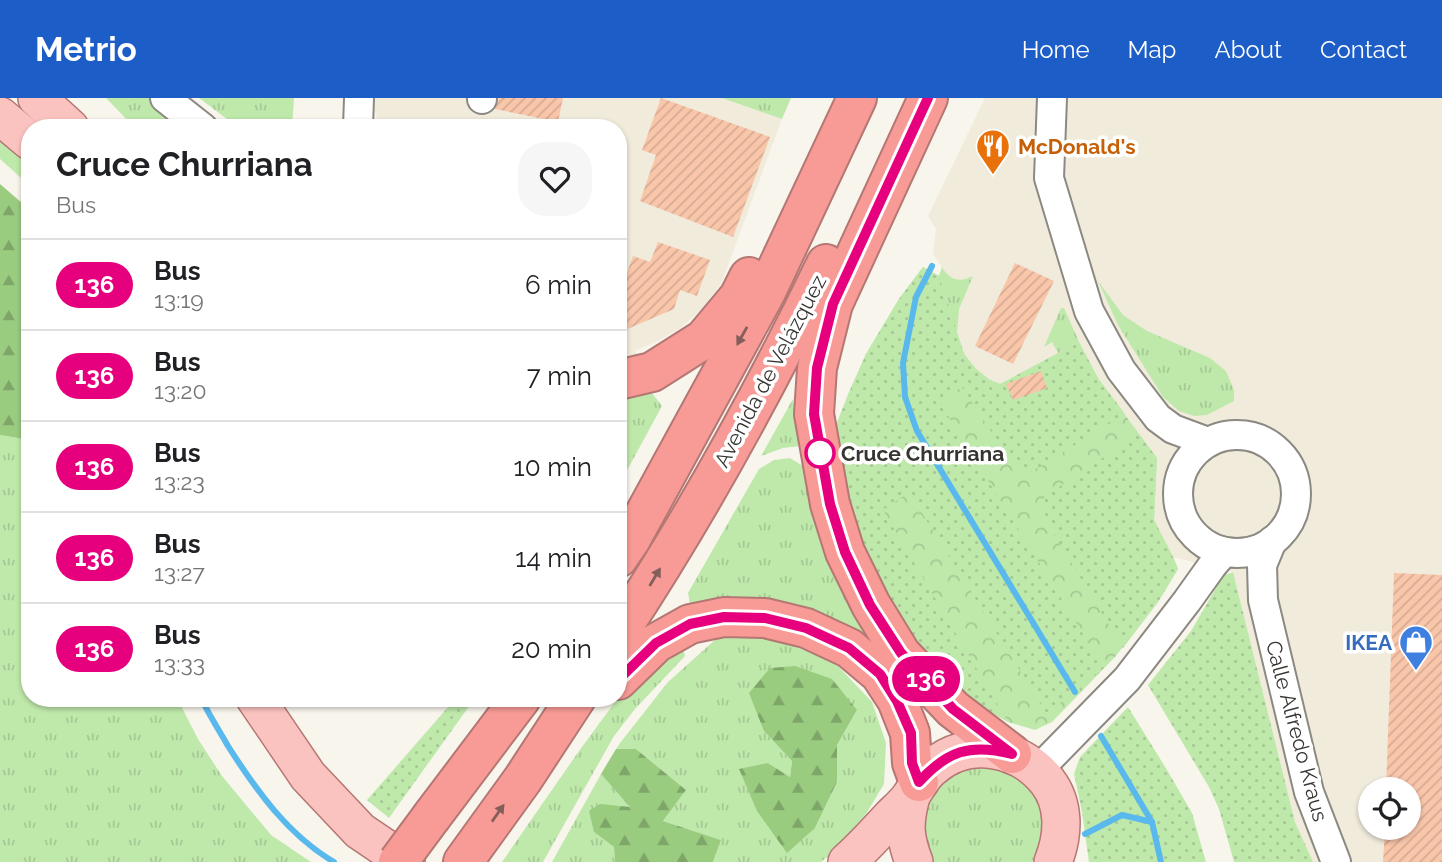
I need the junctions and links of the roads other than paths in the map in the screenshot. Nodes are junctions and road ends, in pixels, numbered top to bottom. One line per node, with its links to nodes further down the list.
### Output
1 (37, 98): 10 (main road)
2 (49, 98): 11 (street)
3 (165, 98): 12 (street)
4 (359, 98): 13 (street)
5 (840, 98): 14 (highway)
6 (857, 98): 20 (highway, Avenida de Velázquez, one-way to 20)
7 (905, 98): 24 (highway, Avenida de Velázquez, one-way to 7)
8 (928, 98): 31 (highway)
9 (1052, 98): 15 (street)
10 (60, 119)
11 (64, 119)
12 (192, 119)
13 (358, 119)
14 (627, 378)
15 (1158, 418): 16 (street); 17 (street)
16 (1208, 442): 17 (street); 19 (street)
17 (1179, 484): 18 (street)
18 (1197, 537): 21 (street); 22 (street)
19 (1272, 541): 21 (street); 23 (street, Calle Alfredo Kraus)
20 (627, 545)
21 (1231, 552): 22 (street); 23 (street, Calle Alfredo Kraus)
22 (1191, 593): 31 (street)
23 (1263, 600): 41 (street, Calle Alfredo Kraus)
24 (627, 620)
25 (627, 671): 33 (highway)
26 (261, 707): 38 (main road)
27 (490, 707): 34 (highway)
28 (514, 707): 34 (highway)
29 (570, 707): 32 (highway)
30 (597, 707): 32 (highway)
31 (1025, 762): 33 (main road); 36 (main road)
32 (523, 779): 35 (highway, one-way to 32)
33 (915, 789): 39 (main road); 40 (main road)
34 (438, 809): 37 (highway, bridge)
35 (469, 855)
36 (1058, 857)
37 (398, 862)
38 (405, 862)
39 (847, 862)
40 (914, 862)
41 (1336, 862)

